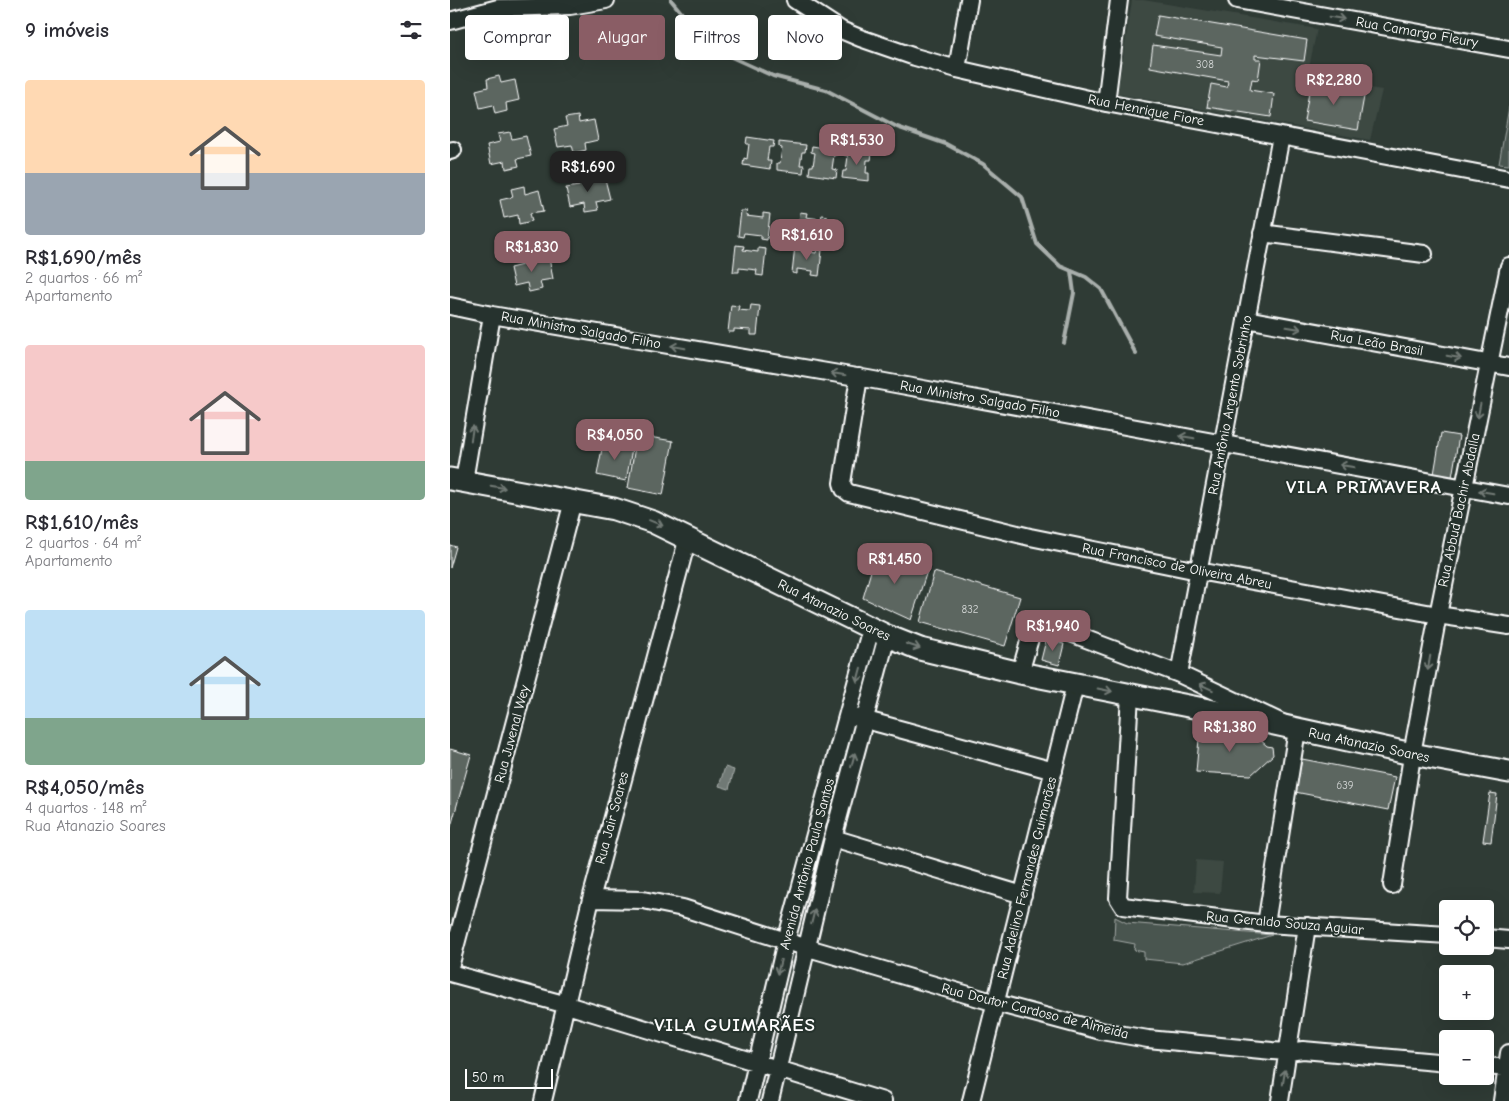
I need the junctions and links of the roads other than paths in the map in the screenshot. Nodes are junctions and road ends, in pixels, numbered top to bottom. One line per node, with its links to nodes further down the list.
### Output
1 (606, 0): 6 (street)
2 (795, 0): 9 (street, Rua Henrique Fiore)
3 (969, 0): 9 (street)
4 (1119, 0): 10 (street)
5 (1237, 0): 8 (street, Rua Camargo Fleury, one-way to 8)
6 (497, 4): 7 (street)
7 (450, 21)
8 (1509, 49)
9 (957, 68): 10 (street, Rua Henrique Fiore)
10 (1106, 103): 11 (street, Rua Henrique Fiore)
11 (1281, 136): 12 (street, Rua Henrique Fiore); 13 (street, Rua Antônio Argento Sobrinho)
12 (1509, 179)
13 (1262, 233): 14 (street); 18 (street, Rua Antônio Argento Sobrinho)
14 (1424, 254)
15 (1509, 266): 19 (street, Rua Abbud Bachir Abdalla)
16 (450, 306): 17 (street, Rua Ministro Salgado Filho)
17 (492, 315): 21 (street, Rua Ministro Salgado Filho, one-way to 17); 23 (street, one-way to 17)
18 (1246, 319): 19 (street, Rua Leão Brasil, one-way to 19); 22 (street, Rua Antônio Argento Sobrinho)
19 (1489, 363): 20 (street, Rua Leão Brasil); 24 (street, Rua Abbud Bachir Abdalla, one-way to 24)
20 (1509, 367)
21 (859, 377): 22 (street, Rua Ministro Salgado Filho, one-way to 21); 28 (street, Rua Francisco de Oliveira Abreu)
22 (1222, 443): 24 (street, Rua Ministro Salgado Filho, one-way to 22); 28 (street, Rua Antônio Argento Sobrinho)
23 (457, 480): 26 (main road, Rua Atanazio Soares, one-way to 26)
24 (1464, 488): 25 (street, Rua Ministro Salgado Filho, one-way to 24); 29 (street, Rua Abbud Bachir Abdalla)
25 (1509, 496)
26 (573, 501): 27 (main road, Rua Atanazio Soares, one-way to 27); 54 (street, Rua Juvenal Wey)
27 (688, 537): 31 (main road, Rua Atanazio Soares); 46 (street, Rua Jair Soares)
28 (1198, 571): 29 (street, Rua Francisco de Oliveira Abreu); 33 (street, Rua Antônio Argento Sobrinho)
29 (1438, 615): 30 (street, Rua Francisco de Oliveira Abreu); 40 (street, Rua Abbud Bachir Abdalla, one-way to 40)
30 (1509, 626)
31 (879, 632): 32 (main road, Rua Atanazio Soares, one-way to 32); 37 (street, Avenida Antônio Paula Santos, one-way to 37); 38 (street, Avenida Antônio Paula Santos)
32 (1020, 673): 33 (street); 34 (main road, Rua Atanazio Soares)
33 (1179, 674): 36 (street, one-way to 33)
34 (1075, 685): 35 (main road, Rua Atanazio Soares, one-way to 35); 41 (street, Rua Adelino Fernandes Guimarães)
35 (1130, 695): 36 (main road, Rua Atanazio Soares); 47 (street, Rua Geraldo Souza Aguiar)
36 (1230, 706): 39 (main road, Rua Atanazio Soares)
37 (848, 716): 38 (street); 52 (street, Avenida Antônio Paula Santos)
38 (864, 720): 41 (street); 43 (street, Avenida Antônio Paula Santos, one-way to 38)
39 (1297, 730): 40 (main road, Rua Atanazio Soares); 47 (street)
40 (1412, 754): 42 (main road, Rua Atanazio Soares); 44 (street, Rua Abbud Bachir Abdalla)
41 (1054, 770): 45 (street, Rua Adelino Fernandes Guimarães)
42 (1509, 772)
43 (833, 838): 45 (street); 53 (street, Avenida Antônio Paula Santos, one-way to 43)
44 (1392, 884)
45 (1023, 896): 56 (street, Rua Adelino Fernandes Guimarães)
46 (591, 900): 52 (street, Rua Doutor Cardoso de Almeida); 57 (street, Rua Jair Soares)
47 (1266, 924): 48 (street, Rua Geraldo Souza Aguiar)
48 (1307, 926): 49 (street, Rua Geraldo Souza Aguiar); 58 (street)
49 (1439, 935)
50 (1494, 939): 51 (street)
51 (1509, 940)
52 (786, 942): 53 (street, Rua Doutor Cardoso de Almeida); 61 (street, Avenida Antônio Paula Santos, one-way to 61)
53 (805, 948): 56 (street, Rua Doutor Cardoso de Almeida); 63 (street, Avenida Antônio Paula Santos)
54 (450, 967)
55 (450, 973): 57 (street)
56 (996, 1003): 58 (street, Rua Doutor Cardoso de Almeida); 68 (street, Rua Adelino Fernandes Guimarães)
57 (567, 1005): 61 (street); 64 (street, Rua Jair Soares)
58 (1288, 1052): 59 (street, Rua Doutor Cardoso de Almeida); 69 (street, one-way to 58)
59 (1439, 1062)
60 (1508, 1063): 62 (street); 70 (street)
61 (756, 1064): 63 (street); 65 (street, Avenida Antônio Paula Santos)
62 (1494, 1065)
63 (776, 1070): 66 (street, Avenida Antônio Paula Santos); 67 (street)
64 (543, 1101)
65 (748, 1101)
66 (770, 1101)
67 (883, 1101)
68 (971, 1101)
69 (1280, 1101)
70 (1502, 1101)

